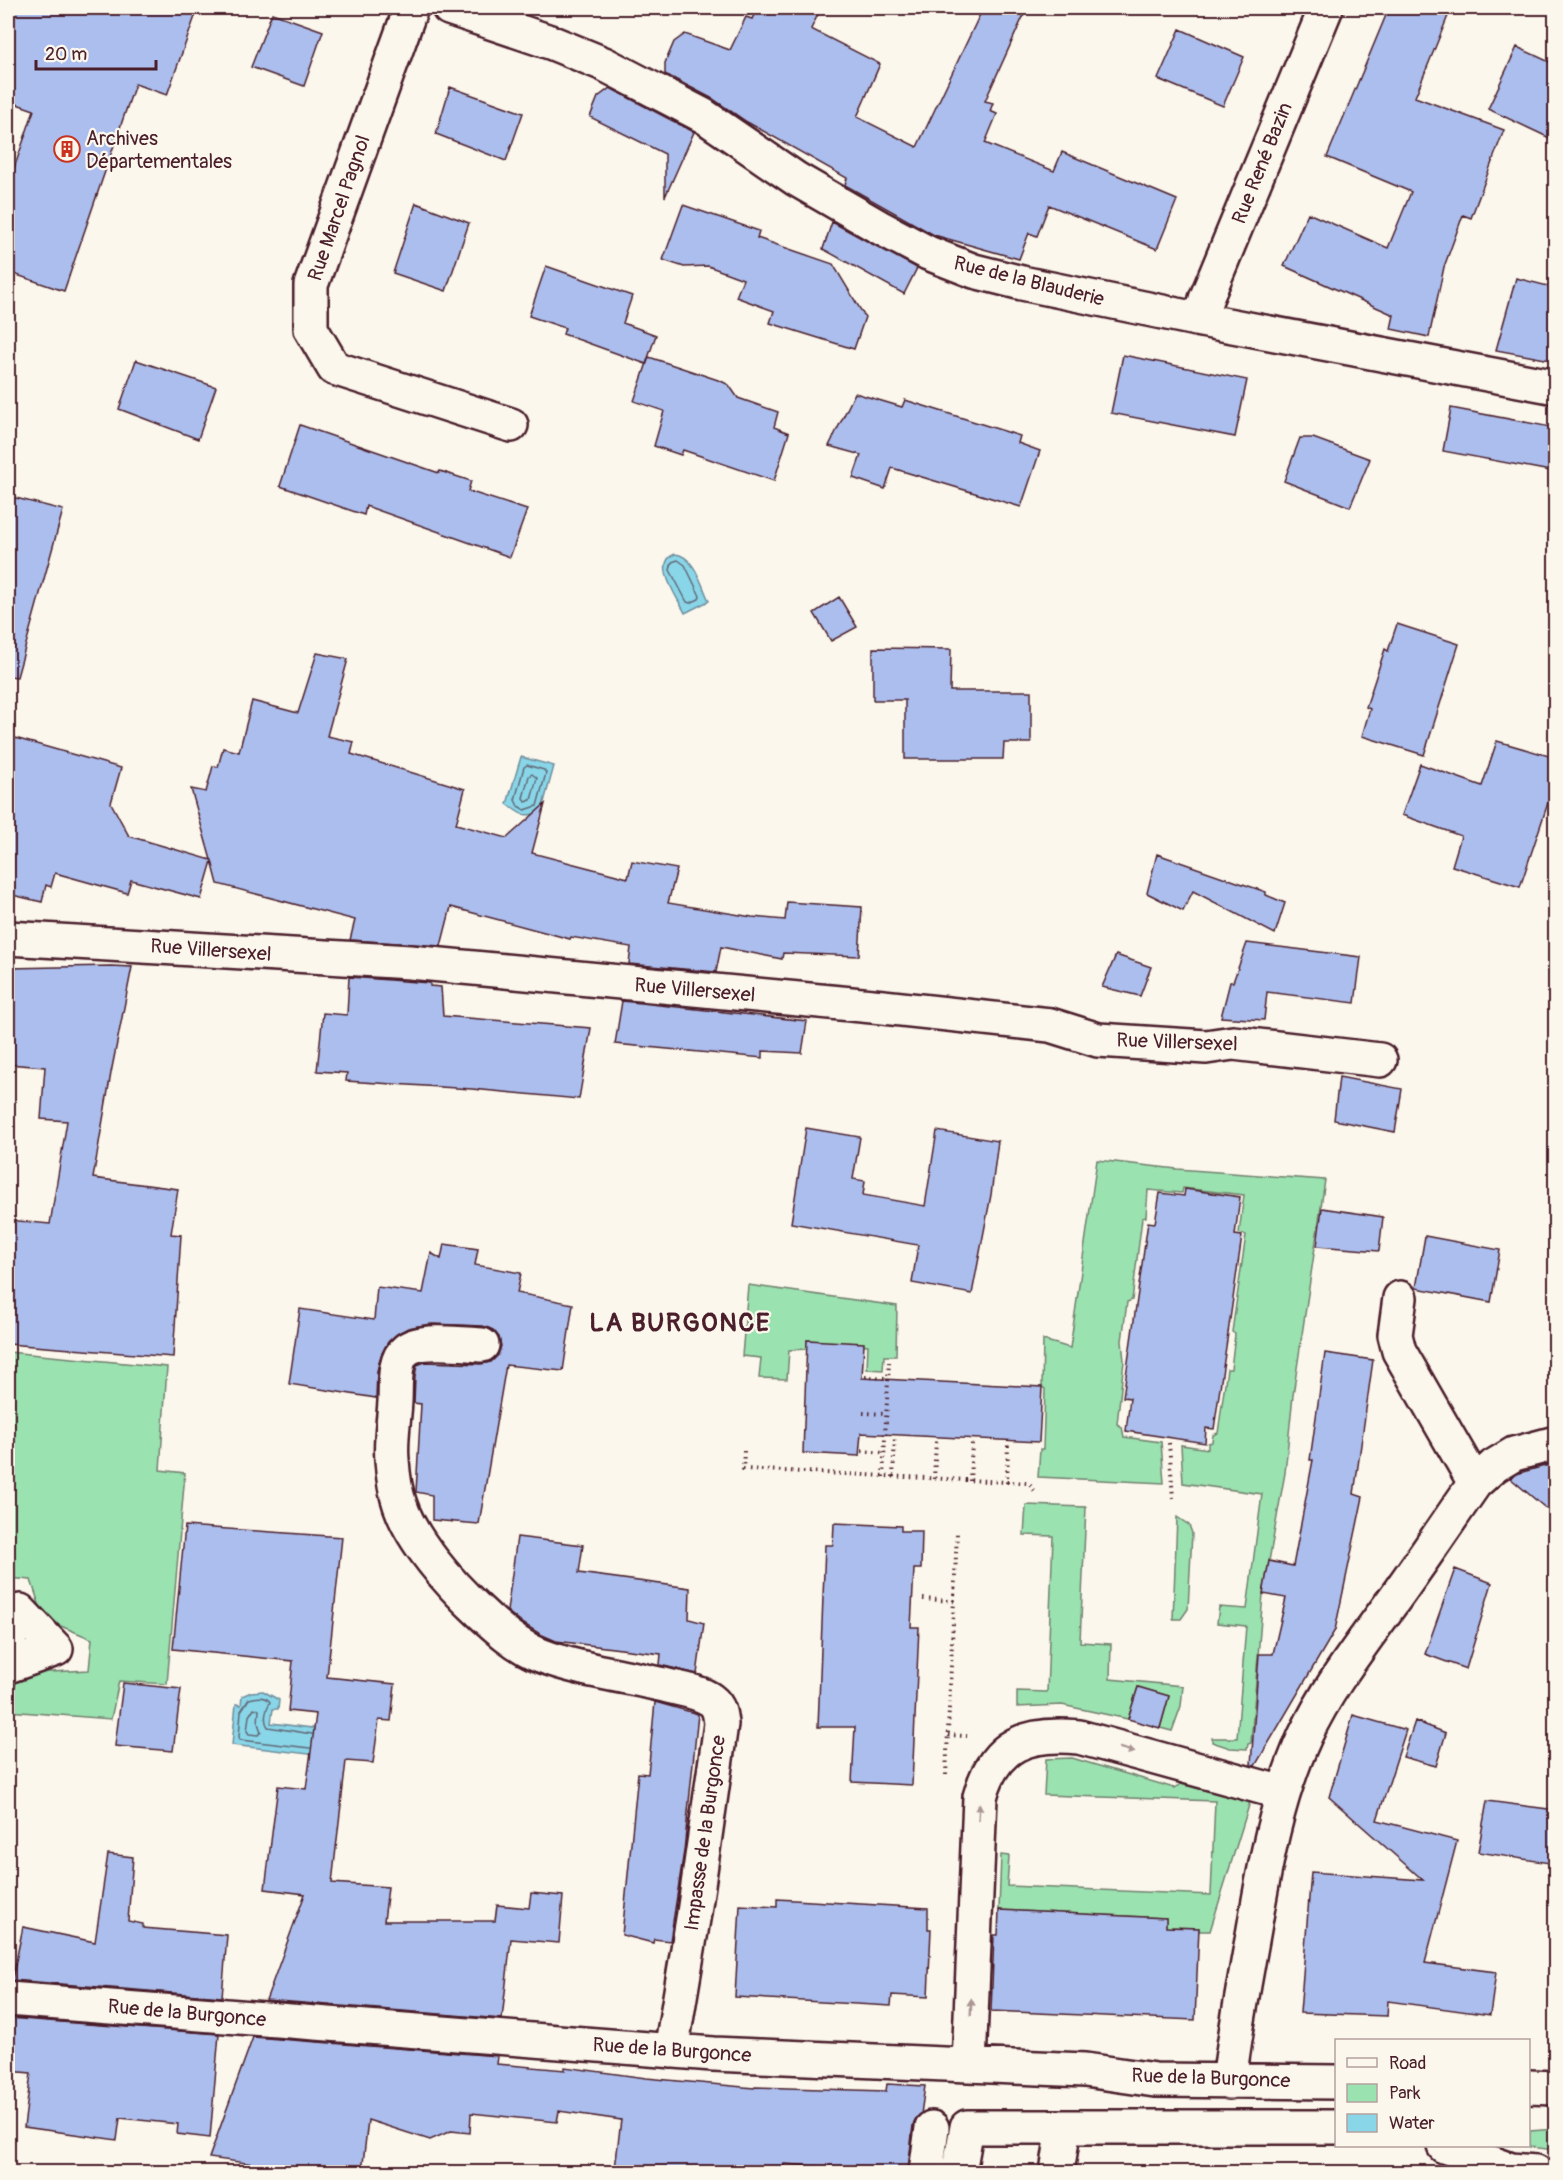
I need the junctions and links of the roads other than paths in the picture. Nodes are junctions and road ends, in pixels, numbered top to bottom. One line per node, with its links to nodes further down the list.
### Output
1 (411, 8): 6 (street, Rue Marcel Pagnol)
2 (449, 8): 4 (street, Rue de la Blauderie)
3 (1326, 8): 4 (street, Rue René Bazin)
4 (1201, 320): 5 (street, Rue de la Blauderie)
5 (1556, 387)
6 (510, 425)
7 (8, 938): 8 (street, Rue Villersexel)
8 (1380, 1060)
9 (1400, 1298): 12 (street)
10 (482, 1345): 17 (street, Impasse de la Burgonce)
11 (1556, 1443): 12 (street)
12 (1475, 1483): 15 (street)
13 (8, 1642): 14 (street)
14 (8, 1666)
15 (1283, 1793): 18 (street, one-way to 15); 19 (street)
16 (8, 1998): 17 (street, Rue de la Burgonce)
17 (671, 2051): 18 (street, Rue de la Burgonce)
18 (969, 2065): 19 (street, Rue de la Burgonce)
19 (1229, 2082): 20 (street, Rue de la Burgonce)
20 (1335, 2082)
21 (1530, 2087): 22 (street)
22 (1556, 2088)
23 (1064, 2127): 24 (street); 28 (street); 29 (street)
24 (1335, 2127)
25 (932, 2128): 27 (street)
26 (1450, 2147): 30 (street)
27 (926, 2172)
28 (959, 2172)
29 (1057, 2172)
30 (1519, 2172)

